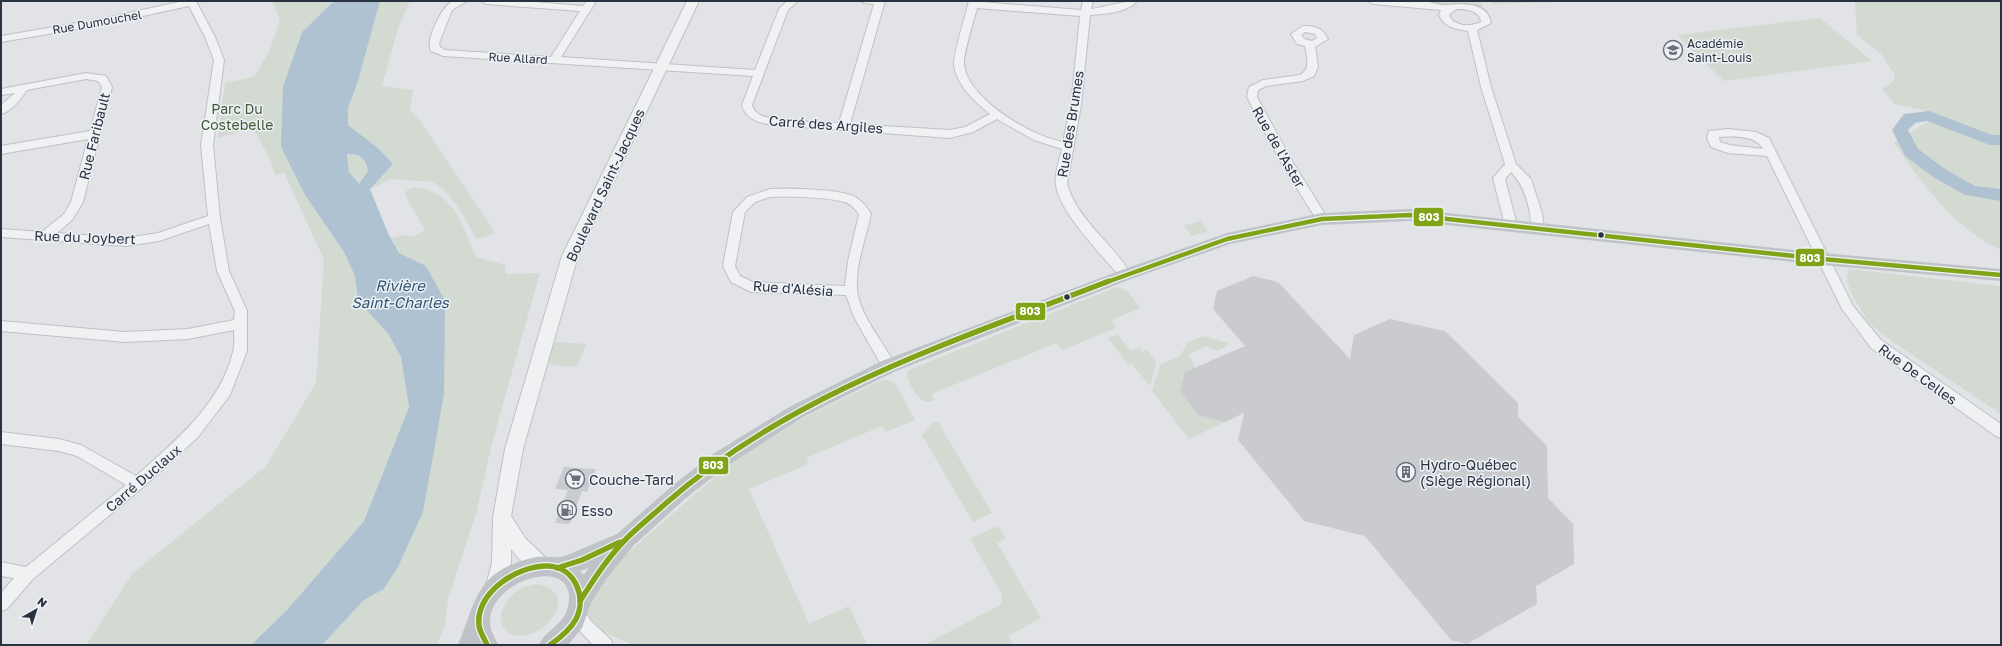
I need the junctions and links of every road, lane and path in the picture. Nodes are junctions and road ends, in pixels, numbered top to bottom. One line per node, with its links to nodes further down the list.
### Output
1 (462, 1): 18 (street, Rue Allard)
2 (486, 1): 12 (street)
3 (693, 1): 19 (street, Boulevard Saint-Jacques)
4 (793, 1): 20 (street, Carré des Argiles)
5 (867, 1): 10 (street)
6 (1088, 1): 14 (street, Rue des Brumes)
7 (1132, 1): 14 (street)
8 (1374, 1): 13 (street)
9 (191, 2): 16 (street, Rue Dumouchel); 31 (street, Carré Duclaux)
10 (880, 2): 25 (street)
11 (973, 3): 14 (street); 24 (street)
12 (589, 5): 18 (street)
13 (1448, 8): 15 (street); 15 (street)
14 (1085, 13): 27 (street, Rue des Brumes)
15 (1472, 29): 30 (street)
16 (1, 39)
17 (1310, 44): 32 (street, Rue de l'Aster)
18 (554, 60): 19 (street, Rue Allard)
19 (662, 66): 20 (street, Rue Allard); 47 (street, Boulevard Saint-Jacques)
20 (760, 73): 25 (street, Carré des Argiles)
21 (23, 89): 22 (street, Rue Faribault); 23 (street); 26 (street, Rue Faribault)
22 (1, 92)
23 (1, 111)
24 (998, 114): 25 (street, Carré des Argiles); 27 (street)
25 (844, 126)
26 (94, 134): 28 (street); 36 (street, Rue Faribault)
27 (1068, 146): 38 (street, Rue des Brumes)
28 (1, 150)
29 (1772, 153): 37 (street, Rue De Celles)
30 (1511, 165): 33 (street); 34 (street)
31 (214, 218): 36 (street, Rue du Joybert); 41 (street, Carré Duclaux)
32 (1322, 219): 33 (main road); 38 (main road)
33 (1511, 225): 34 (main road)
34 (1538, 229): 37 (main road)
35 (1, 233): 36 (street, Rue du Joybert)
36 (44, 237)
37 (1822, 259): 39 (main road); 44 (street, Rue De Celles)
38 (1125, 275): 43 (main road)
39 (2001, 275)
40 (851, 291): 40 (street, Rue d'Alésia); 43 (street, Rue d'Alésia)
41 (241, 324): 42 (street); 46 (street, Carré Duclaux)
42 (1, 326)
43 (889, 366): 48 (main road)
44 (2001, 432)
45 (1, 438): 46 (street)
46 (137, 484): 51 (street, Carré Duclaux)
47 (502, 517): 49 (street); 52 (street, Boulevard Saint-Jacques)
48 (627, 538): 49 (main road); 54 (main road)
49 (549, 566): 52 (main road); 54 (main road)
50 (1, 569): 51 (street)
51 (28, 574): 53 (street, Carré Duclaux)
52 (496, 585): 55 (main road)
53 (1, 604)
54 (578, 607): 58 (main road); 59 (street)
55 (478, 623): 56 (main road); 57 (main road)
56 (469, 645)
57 (487, 645)
58 (550, 645)
59 (605, 645)

